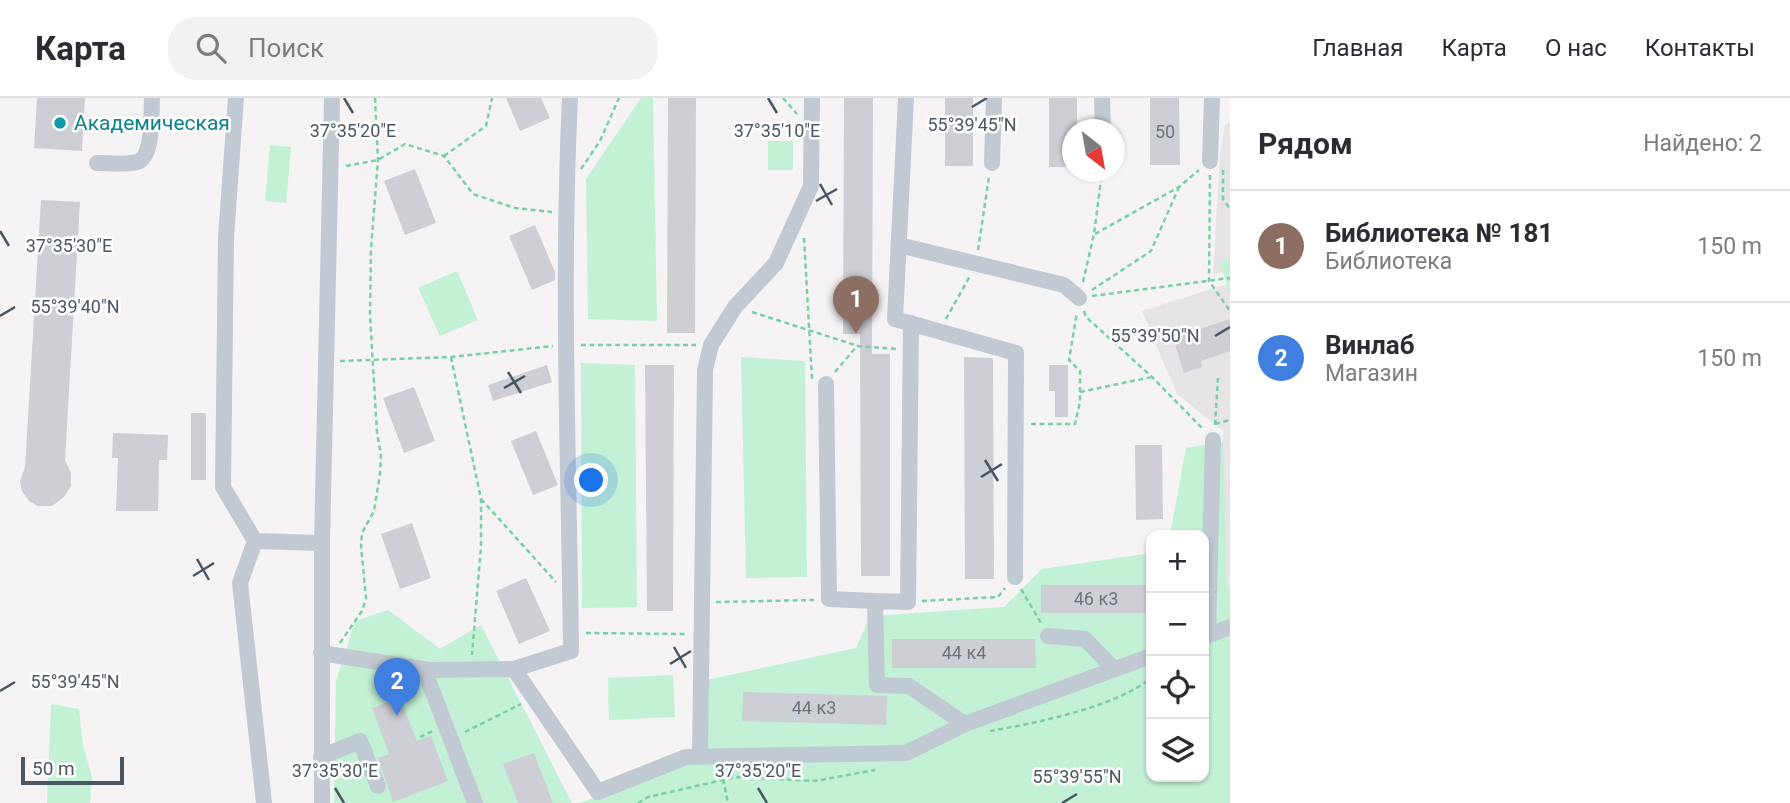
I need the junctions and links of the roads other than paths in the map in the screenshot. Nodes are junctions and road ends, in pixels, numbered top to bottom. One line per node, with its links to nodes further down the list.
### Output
1 (152, 98): 12 (street)
2 (236, 98): 19 (street)
3 (332, 98): 20 (street)
4 (570, 98): 30 (street)
5 (812, 98): 34 (street)
6 (906, 98): 14 (street)
7 (994, 98): 13 (street)
8 (1102, 98): 10 (street)
9 (1212, 98): 11 (street)
10 (1103, 119)
11 (1210, 161)
12 (97, 163)
13 (992, 163)
14 (899, 245): 15 (street); 16 (street)
15 (1079, 298)
16 (911, 323): 21 (street); 23 (street)
17 (826, 384): 23 (street)
18 (1214, 432): 22 (street)
19 (255, 541): 20 (street); 36 (street)
20 (322, 543): 27 (street)
21 (1014, 577)
22 (1208, 593)
23 (875, 601): 32 (street)
24 (1230, 627): 25 (street)
25 (1209, 635)
26 (1048, 636): 31 (street)
27 (328, 654): 29 (street); 33 (street)
28 (1146, 658): 31 (street)
29 (424, 669): 30 (street); 38 (street)
30 (514, 669): 34 (street)
31 (1114, 669): 32 (street)
32 (965, 724): 34 (street)
33 (321, 757): 35 (street); 37 (street)
34 (700, 757)
35 (378, 786)
36 (264, 803)
37 (322, 803)
38 (475, 803)

